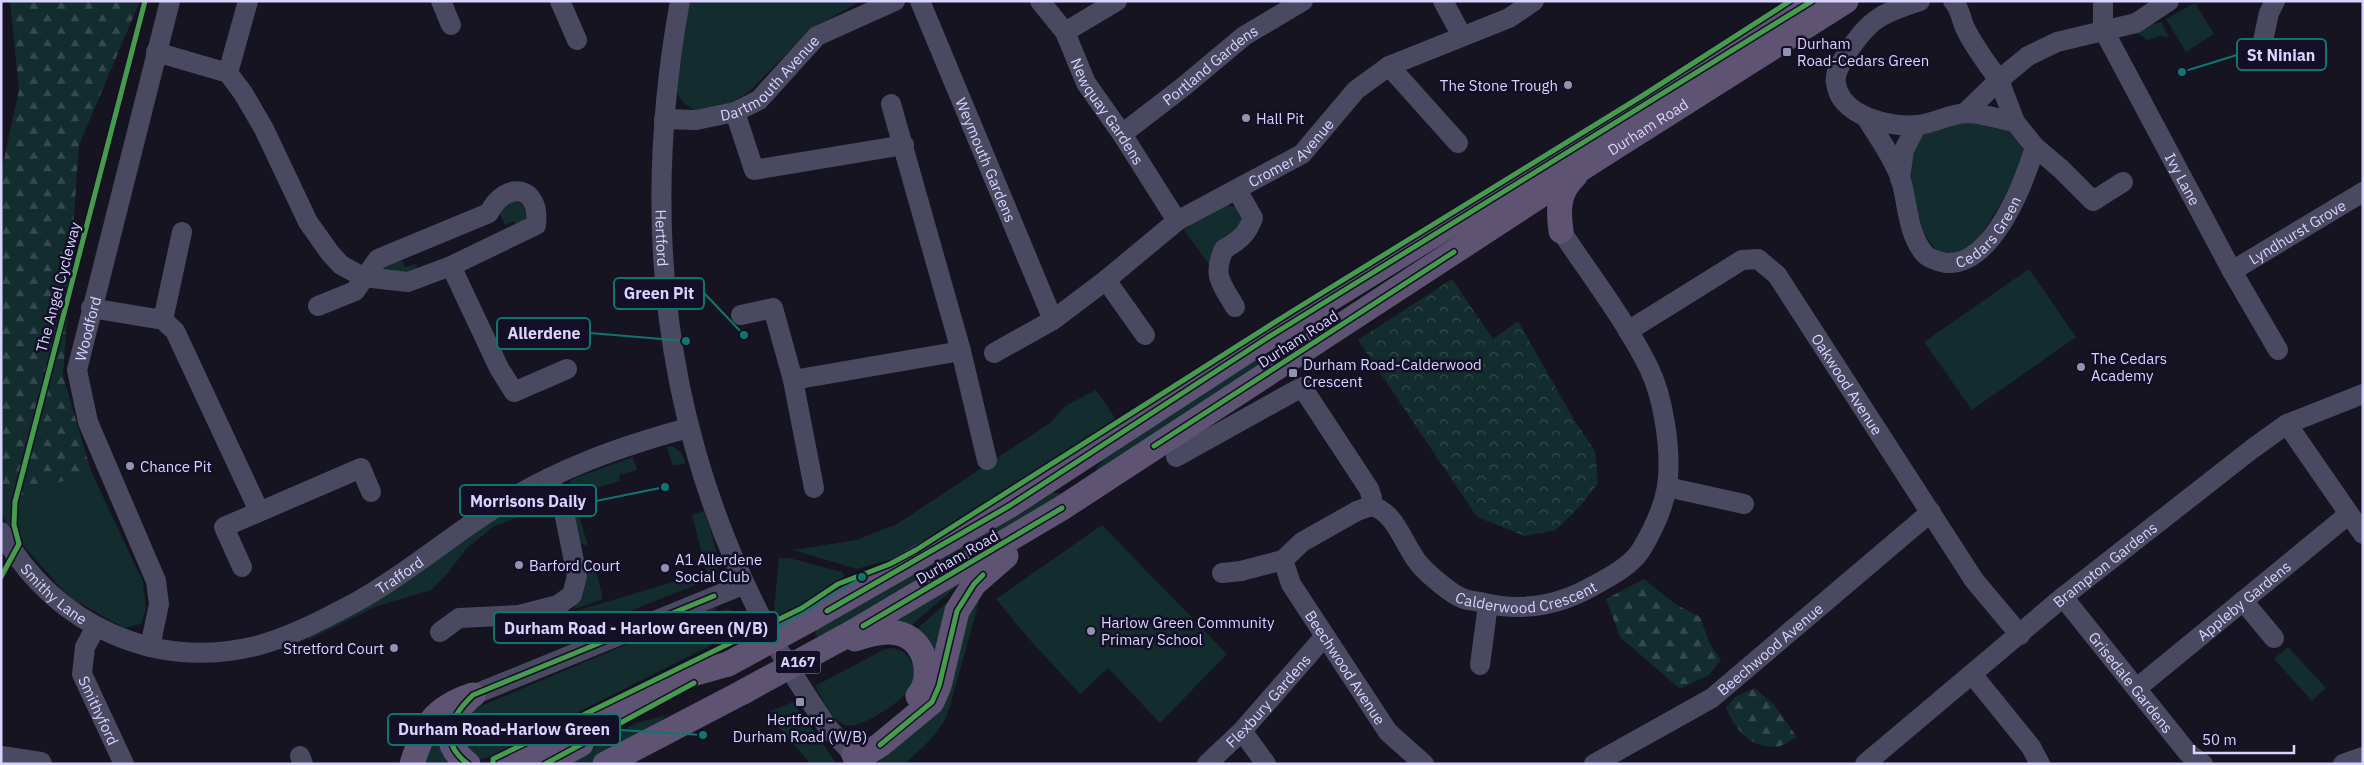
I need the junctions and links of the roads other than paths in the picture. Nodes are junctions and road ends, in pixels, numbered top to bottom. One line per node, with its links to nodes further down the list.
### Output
1 (170, 1): 26 (street, Woodford)
2 (248, 1): 28 (street)
3 (441, 1): 20 (street)
4 (560, 1): 24 (street)
5 (680, 1): 34 (street, Hertford)
6 (895, 1): 31 (street, Dartmouth Avenue)
7 (920, 1): 59 (street, Weymouth Gardens)
8 (1040, 1): 22 (street, Newquay Gardens)
9 (1117, 1): 22 (street)
10 (1303, 1): 37 (street, Portland Gardens)
11 (1443, 1): 23 (street)
12 (1534, 1): 23 (street, Cromer Avenue)
13 (1812, 1): 98 (main road, Durham Road / A167, bridge)
14 (1846, 1): 41 (main road, Durham Road / A167)
15 (1920, 1): 33 (street, Cedars Green)
16 (1953, 1): 29 (street)
17 (2102, 1): 21 (street, Ivy Lane)
18 (2169, 1): 21 (street)
19 (2275, 1): 25 (street)
20 (451, 25)
21 (2103, 29): 29 (street); 51 (street, Ivy Lane)
22 (1065, 32): 37 (street, Newquay Gardens)
23 (1462, 36): 27 (street, Cromer Avenue)
24 (577, 40)
25 (2262, 44)
26 (156, 52): 28 (street); 56 (street, Woodford)
27 (1389, 66): 38 (street); 44 (street, Cromer Avenue)
28 (228, 73): 52 (street)
29 (1999, 80): 32 (street); 35 (street)
30 (891, 104): 39 (street)
31 (735, 112): 34 (street, Dartmouth Avenue); 39 (street)
32 (1965, 113): 35 (street, Cedars Green); 36 (street, Cedars Green)
33 (1866, 117): 36 (street, Cedars Green); 42 (street, Cedars Green)
34 (664, 119): 69 (street, Hertford)
35 (2015, 122): 40 (street)
36 (1917, 125): 42 (street, Cedars Green)
37 (1122, 134): 47 (street, Newquay Gardens)
38 (1458, 143)
39 (904, 145): 63 (street)
40 (2035, 147): 42 (street, Cedars Green); 43 (street)
41 (1590, 162): 46 (main road, Durham Road / A167); 48 (main road)
42 (1900, 178)
43 (2123, 182)
44 (1237, 190): 47 (street, Cromer Avenue); 55 (street)
45 (2363, 192): 51 (street, Lyndhurst Grove)
46 (1505, 218): 48 (main road); 78 (main road, Durham Road / A167)
47 (1177, 221): 53 (street, Cromer Avenue)
48 (1561, 231): 60 (street, Calderwood Crescent)
49 (182, 232): 58 (street)
50 (451, 266): 52 (street); 52 (street); 65 (street)
51 (2232, 271): 62 (street, Ivy Lane)
52 (363, 278): 54 (street)
53 (1106, 280): 59 (street, Cromer Avenue); 61 (street)
54 (318, 306)
55 (1235, 307)
56 (91, 308): 58 (street); 97 (street, Woodford)
57 (741, 315): 66 (street)
58 (163, 320): 79 (street)
59 (1053, 320): 64 (street, Cromer Avenue)
60 (1628, 332): 73 (street, Calderwood Crescent); 80 (street, Oakwood Avenue)
61 (1145, 335)
62 (2278, 350)
63 (961, 351): 66 (street); 71 (street)
64 (994, 353)
65 (567, 370)
66 (793, 380): 74 (street)
67 (2363, 394): 68 (street, Brampton Gardens)
68 (2288, 424): 81 (street); 88 (street, Brampton Gardens)
69 (688, 428): 72 (street, Trafford); 87 (street, Hertford)
70 (1176, 457): 77 (street)
71 (987, 460)
72 (549, 478): 92 (street); 97 (street, Trafford)
73 (1667, 487): 76 (street); 90 (street, Calderwood Crescent)
74 (814, 488)
75 (371, 492): 79 (street)
76 (1744, 504)
77 (1371, 506): 84 (street); 90 (street, Calderwood Crescent)
78 (1062, 508): 93 (main road, Durham Road / A167); 106 (main road)
79 (259, 511): 85 (street)
80 (1931, 512): 94 (street, Oakwood Avenue); 117 (street, Beechwood Avenue)
81 (2349, 514): 83 (street); 89 (street, Appleby Gardens)
82 (1, 532): 91 (street, Smithy Lane)
83 (2363, 534)
84 (1283, 560): 86 (street); 95 (street, Beechwood Avenue)
85 (242, 567)
86 (1222, 573)
87 (745, 584): 102 (street); 106 (street, Hertford)
88 (2063, 597): 94 (street, Brampton Gardens); 101 (street, Grisedale Gardens)
89 (2243, 601): 96 (street); 101 (street, Appleby Gardens)
90 (1488, 604): 99 (street)
91 (96, 628): 97 (street, Trafford); 108 (street, Smithyford)
92 (440, 632)
93 (855, 635): 106 (main road); 113 (main road, Durham Road / A167, bridge)
94 (2020, 635): 100 (street, Brampton Gardens)
95 (1325, 636): 103 (street, Flexbury Gardens); 116 (street, Beechwood Avenue)
96 (2274, 638)
97 (150, 647)
98 (728, 664): 111 (main road); 112 (main road, Durham Road / A167)
99 (1480, 665)
100 (1972, 674): 118 (street, Brampton Gardens); 119 (street)
101 (2137, 688): 120 (street, Grisedale Gardens)
102 (473, 695): 109 (main road); 110 (main road)
103 (1242, 731): 114 (street, Flexbury Gardens); 115 (street)
104 (1, 756): 107 (street)
105 (2363, 757): 121 (street)
106 (856, 759)
107 (42, 764)
108 (124, 764)
109 (412, 764)
110 (468, 764)
111 (503, 764)
112 (544, 764)
113 (605, 764)
114 (1207, 764)
115 (1266, 764)
116 (1424, 764)
117 (1594, 764)
118 (1865, 764)
119 (2040, 764)
120 (2203, 764)
121 (2343, 764)

